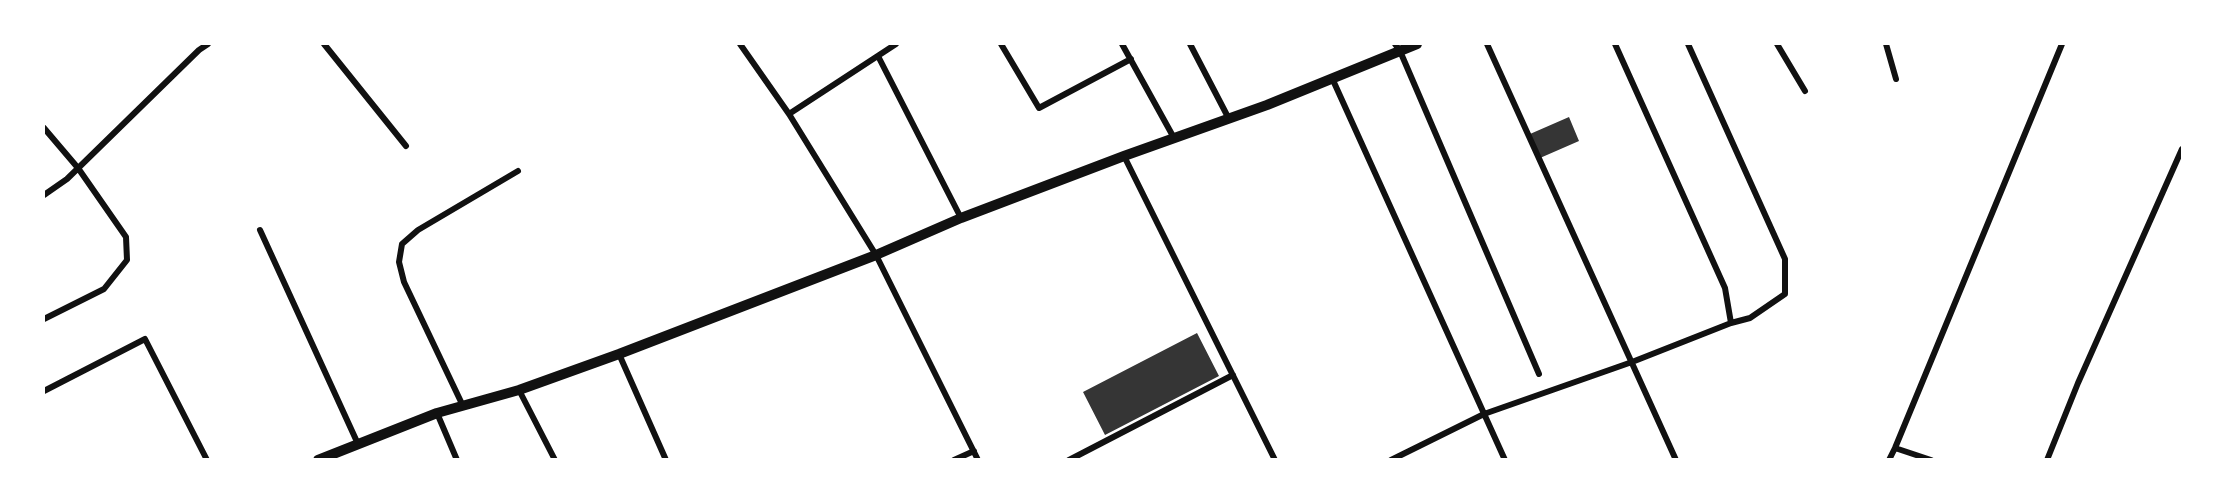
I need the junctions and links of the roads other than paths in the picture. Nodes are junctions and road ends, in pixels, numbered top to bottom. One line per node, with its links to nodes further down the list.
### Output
1 (208, 44): 15 (street)
2 (324, 44): 26 (street)
3 (740, 44): 22 (street)
4 (896, 44): 17 (street)
5 (1001, 44): 18 (street)
6 (1122, 44): 18 (street)
7 (1190, 44): 23 (street)
8 (1417, 44): 16 (street)
9 (1487, 44): 38 (street)
10 (1615, 44): 36 (street)
11 (1688, 44): 36 (street)
12 (1777, 44): 21 (street)
13 (1886, 44): 20 (street)
14 (2062, 44): 47 (street)
15 (197, 46): 29 (street)
16 (1397, 47): 19 (street); 39 (street)
17 (878, 56): 22 (street); 32 (street)
18 (1131, 59): 25 (street)
19 (1332, 78): 23 (street); 45 (street)
20 (1896, 79)
21 (1805, 91)
22 (789, 114): 34 (street)
23 (1229, 119): 25 (street)
24 (44, 128): 29 (street)
25 (1174, 138): 28 (street)
26 (406, 146)
27 (2182, 149): 63 (street)
28 (1124, 156): 32 (street); 40 (street)
29 (78, 168): 31 (street); 35 (street)
30 (518, 171): 43 (street)
31 (44, 195)
32 (961, 218): 34 (street)
33 (260, 230): 46 (street)
34 (876, 255): 37 (street); 48 (street)
35 (44, 319)
36 (1731, 323): 38 (street)
37 (619, 354): 41 (street); 53 (street)
38 (1632, 362): 45 (street); 60 (street)
39 (1539, 374)
40 (1233, 375): 56 (street); 57 (street)
41 (519, 390): 43 (street); 52 (street)
42 (44, 391): 49 (street)
43 (463, 406): 44 (street)
44 (437, 413): 46 (street); 51 (street)
45 (1484, 414): 58 (street); 59 (street)
46 (358, 444): 50 (street)
47 (1895, 448): 61 (street); 62 (street)
48 (974, 451): 54 (street); 55 (street)
49 (207, 459)
50 (318, 459)
51 (457, 459)
52 (555, 459)
53 (666, 459)
54 (954, 459)
55 (978, 459)
56 (1069, 459)
57 (1275, 459)
58 (1391, 459)
59 (1505, 459)
60 (1676, 459)
61 (1889, 459)
62 (1930, 459)
63 (2047, 459)

